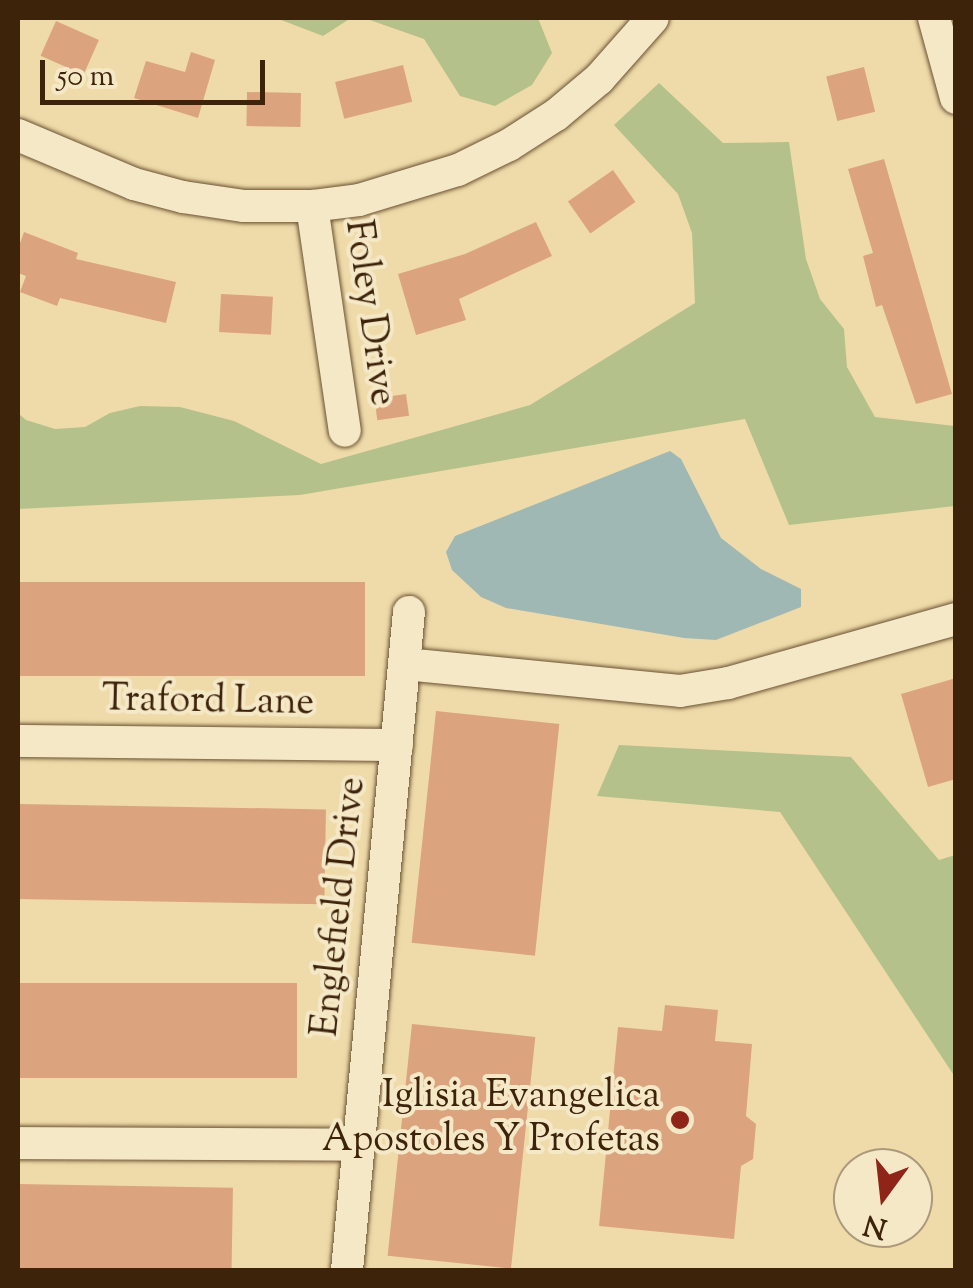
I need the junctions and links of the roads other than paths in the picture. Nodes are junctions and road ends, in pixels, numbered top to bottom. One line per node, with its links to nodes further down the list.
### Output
1 (652, 18): 5 (street)
2 (934, 18): 3 (street)
3 (956, 98)
4 (18, 135): 5 (street)
5 (312, 206): 6 (street, Foley Drive)
6 (345, 431)
7 (409, 612): 9 (street, Englefield Drive)
8 (956, 619): 9 (street)
9 (405, 664): 11 (street, Englefield Drive)
10 (18, 742): 11 (street, Traford Lane)
11 (398, 746): 13 (street, Englefield Drive)
12 (18, 1143): 13 (street)
13 (357, 1144): 14 (street, Englefield Drive)
14 (346, 1270)

